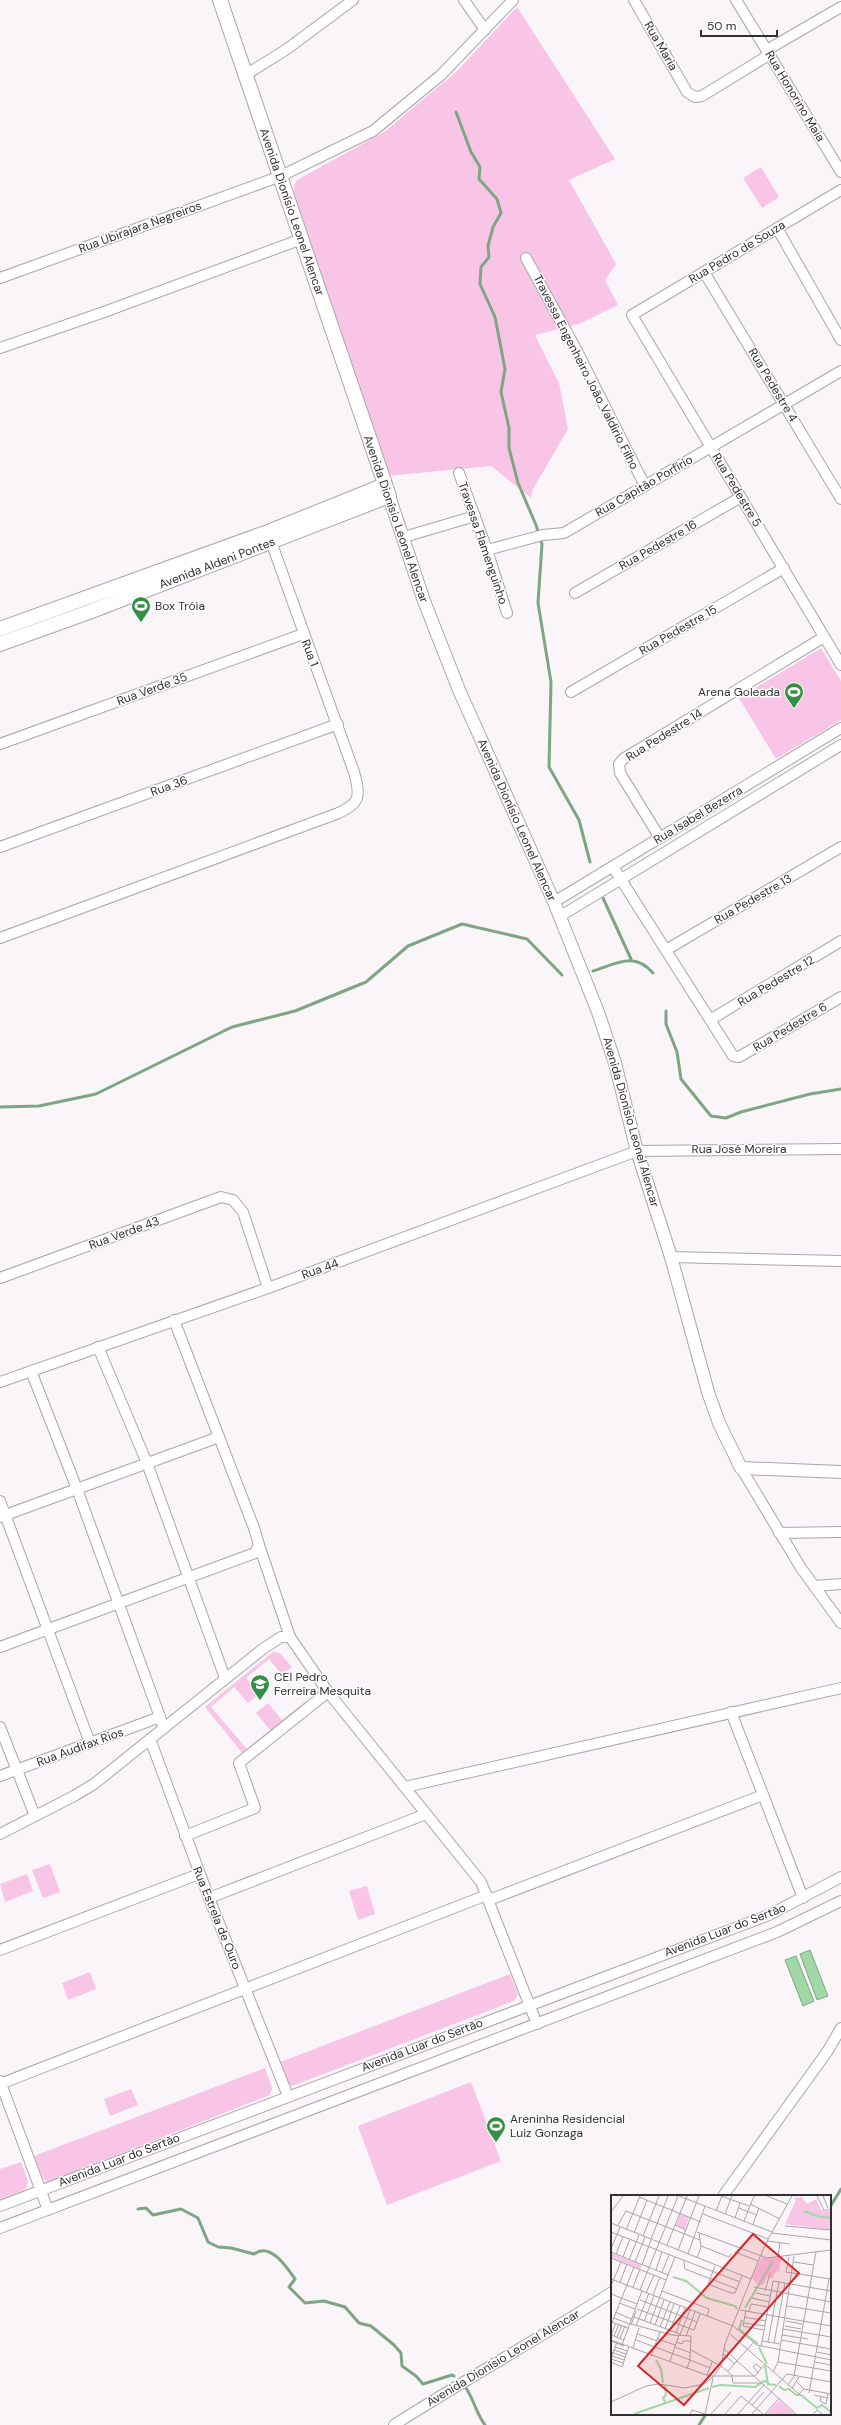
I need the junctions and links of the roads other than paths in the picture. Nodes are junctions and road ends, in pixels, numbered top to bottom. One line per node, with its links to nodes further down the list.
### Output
1 (220, 0): 10 (main road, Avenida Dionísio Leonel Alencar)
2 (353, 0): 10 (street)
3 (464, 0): 8 (street)
4 (513, 0): 8 (street, Rua Ubirajara Negreiros)
5 (634, 0): 9 (street, Rua Maria)
6 (736, 0): 9 (street, Rua Honorino Maia)
7 (841, 7): 9 (street)
8 (485, 30): 12 (street, Rua Ubirajara Negreiros)
9 (768, 52): 11 (street, Rua Honorino Maia)
10 (244, 76): 12 (main road, Avenida Dionísio Leonel Alencar)
11 (841, 172)
12 (281, 176): 15 (main road, Avenida Dionísio Leonel Alencar); 18 (street, Rua Ubirajara Negreiros)
13 (841, 190): 14 (street, Rua Pedro de Souza)
14 (777, 228): 17 (street, Rua Pedro de Souza); 20 (street)
15 (302, 239): 21 (street); 27 (main road, Avenida Dionísio Leonel Alencar)
16 (526, 258): 26 (street, Travessa Engenheiro João Valdirio Filho)
17 (704, 272): 19 (street, Rua Pedro de Souza); 23 (street, Rua Pedestre 4)
18 (0, 278)
19 (632, 315): 24 (street, Rua Pedestre 5)
20 (841, 340)
21 (0, 348)
22 (841, 371): 23 (street, Rua Capitão Porfírio)
23 (785, 404): 24 (street, Rua Capitão Porfírio); 29 (street, Rua Pedestre 4)
24 (712, 446): 26 (street, Rua Capitão Porfírio); 28 (street, Rua Pedestre 5)
25 (459, 473): 30 (street, Travessa Flamenguinho)
26 (645, 486): 33 (street, Rua Capitão Porfírio)
27 (387, 491): 31 (main road, Avenida Aldeni Pontes); 32 (street, Avenida Dionísio Leonel Alencar)
28 (741, 497): 34 (street, Rua Pedestre 5); 35 (street, Rua Pedestre 16)
29 (841, 499)
30 (475, 516): 32 (street); 33 (street, Travessa Flamenguinho)
31 (270, 537): 37 (main road, Avenida Aldeni Pontes); 38 (street, Rua 1); 40 (main road, Avenida Aldeni Pontes)
32 (404, 537): 52 (street, Avenida Dionísio Leonel Alencar)
33 (487, 550): 36 (street, Travessa Flamenguinho)
34 (784, 568): 39 (street, Rua Pedestre 5); 42 (street, Rua Pedestre 15)
35 (575, 593)
36 (507, 613)
37 (0, 629)
38 (303, 634): 43 (street, Rua 1); 45 (street, Rua Verde 35)
39 (824, 637): 41 (street, Rua Pedestre 5); 47 (street, Rua Pedestre 14)
40 (0, 644)
41 (841, 665)
42 (571, 692)
43 (338, 724): 48 (street, Rua 36); 54 (street, Rua 1)
44 (841, 728): 47 (street, Rua Isabel Bezerra)
45 (0, 744)
46 (841, 745): 51 (street, Rua Isabel Bezerra)
47 (660, 838): 50 (street, Rua Isabel Bezerra)
48 (0, 847)
49 (841, 847): 56 (street, Rua Pedestre 13)
50 (613, 867): 51 (street); 52 (street, Rua Isabel Bezerra)
51 (620, 878): 53 (street, Rua Isabel Bezerra); 56 (street)
52 (554, 902): 53 (street, Avenida Dionísio Leonel Alencar)
53 (559, 917): 60 (street, Avenida Dionísio Leonel Alencar)
54 (0, 938)
55 (841, 941): 58 (street, Rua Pedestre 12)
56 (666, 950): 58 (street)
57 (841, 997): 58 (street, Rua Pedestre 6)
58 (710, 1020)
59 (841, 1149): 60 (street, Rua José Moreira)
60 (638, 1150): 61 (street, Avenida Dionísio Leonel Alencar); 64 (street, Rua 44)
61 (671, 1257): 62 (street); 71 (street, Avenida Dionísio Leonel Alencar)
62 (841, 1261)
63 (0, 1278): 64 (street, Rua Verde 43)
64 (268, 1288): 65 (street, Rua 44)
65 (174, 1320): 66 (street, Rua 44); 69 (street)
66 (98, 1347): 67 (street, Rua 44); 70 (street)
67 (31, 1371): 68 (street, Rua 44); 73 (street)
68 (0, 1382)
69 (219, 1437): 70 (street); 78 (street)
70 (147, 1464): 73 (street); 79 (street)
71 (741, 1468): 72 (street); 77 (street, Avenida Dionísio Leonel Alencar)
72 (841, 1472)
73 (77, 1489): 75 (street); 82 (street)
74 (0, 1501): 75 (street)
75 (3, 1516): 84 (street)
76 (841, 1532): 77 (street)
77 (779, 1533): 81 (street, Avenida Dionísio Leonel Alencar)
78 (259, 1545): 79 (street); 85 (street)
79 (188, 1578): 82 (street); 87 (street)
80 (841, 1584): 81 (street)
81 (814, 1586): 83 (street, Avenida Dionísio Leonel Alencar)
82 (119, 1603): 84 (street); 91 (street)
83 (841, 1623)
84 (49, 1629): 86 (street); 95 (street)
85 (290, 1637): 87 (street); 89 (street)
86 (0, 1647)
87 (225, 1678): 93 (street)
88 (841, 1688): 90 (street)
89 (328, 1692): 98 (street); 103 (street)
90 (732, 1712): 98 (street); 99 (street)
91 (160, 1717): 93 (street); 95 (street, Rua Audifax Rios)
92 (0, 1727): 96 (street)
93 (164, 1728): 94 (street)
94 (150, 1739): 101 (street); 103 (street, Rua Estrela de Ouro)
95 (90, 1743): 96 (street, Rua Audifax Rios)
96 (16, 1770): 97 (street, Rua Audifax Rios); 101 (street)
97 (0, 1776)
98 (405, 1787): 100 (street)
99 (764, 1795): 106 (street); 108 (street)
100 (426, 1814): 106 (street); 107 (street)
101 (35, 1816): 102 (street)
102 (0, 1834)
103 (185, 1836): 104 (street, Rua Estrela de Ouro)
104 (199, 1874): 107 (street, Rua Estrela de Ouro); 110 (street)
105 (841, 1877): 108 (street, Avenida Luar do Sertão)
106 (488, 1897): 111 (street); 112 (street)
107 (209, 1898): 111 (street, Rua Estrela de Ouro)
108 (803, 1898): 112 (street, Avenida Luar do Sertão)
109 (841, 1901): 113 (street, Avenida Luar do Sertão)
110 (0, 1950)
111 (246, 1990): 115 (street); 116 (street, Rua Estrela de Ouro)
112 (529, 2004): 113 (street); 116 (street, Avenida Luar do Sertão)
113 (537, 2024): 120 (street, Avenida Luar do Sertão)
114 (841, 2028): 118 (street)
115 (0, 2083): 117 (street)
116 (288, 2096): 117 (street, Avenida Luar do Sertão)
117 (41, 2190): 119 (street, Avenida Luar do Sertão); 120 (street)
118 (724, 2195)
119 (0, 2206)
120 (48, 2210): 121 (street, Avenida Luar do Sertão)
121 (0, 2228)
122 (611, 2293): 123 (street, Avenida Dionísio Leonel Alencar)
123 (394, 2425)

